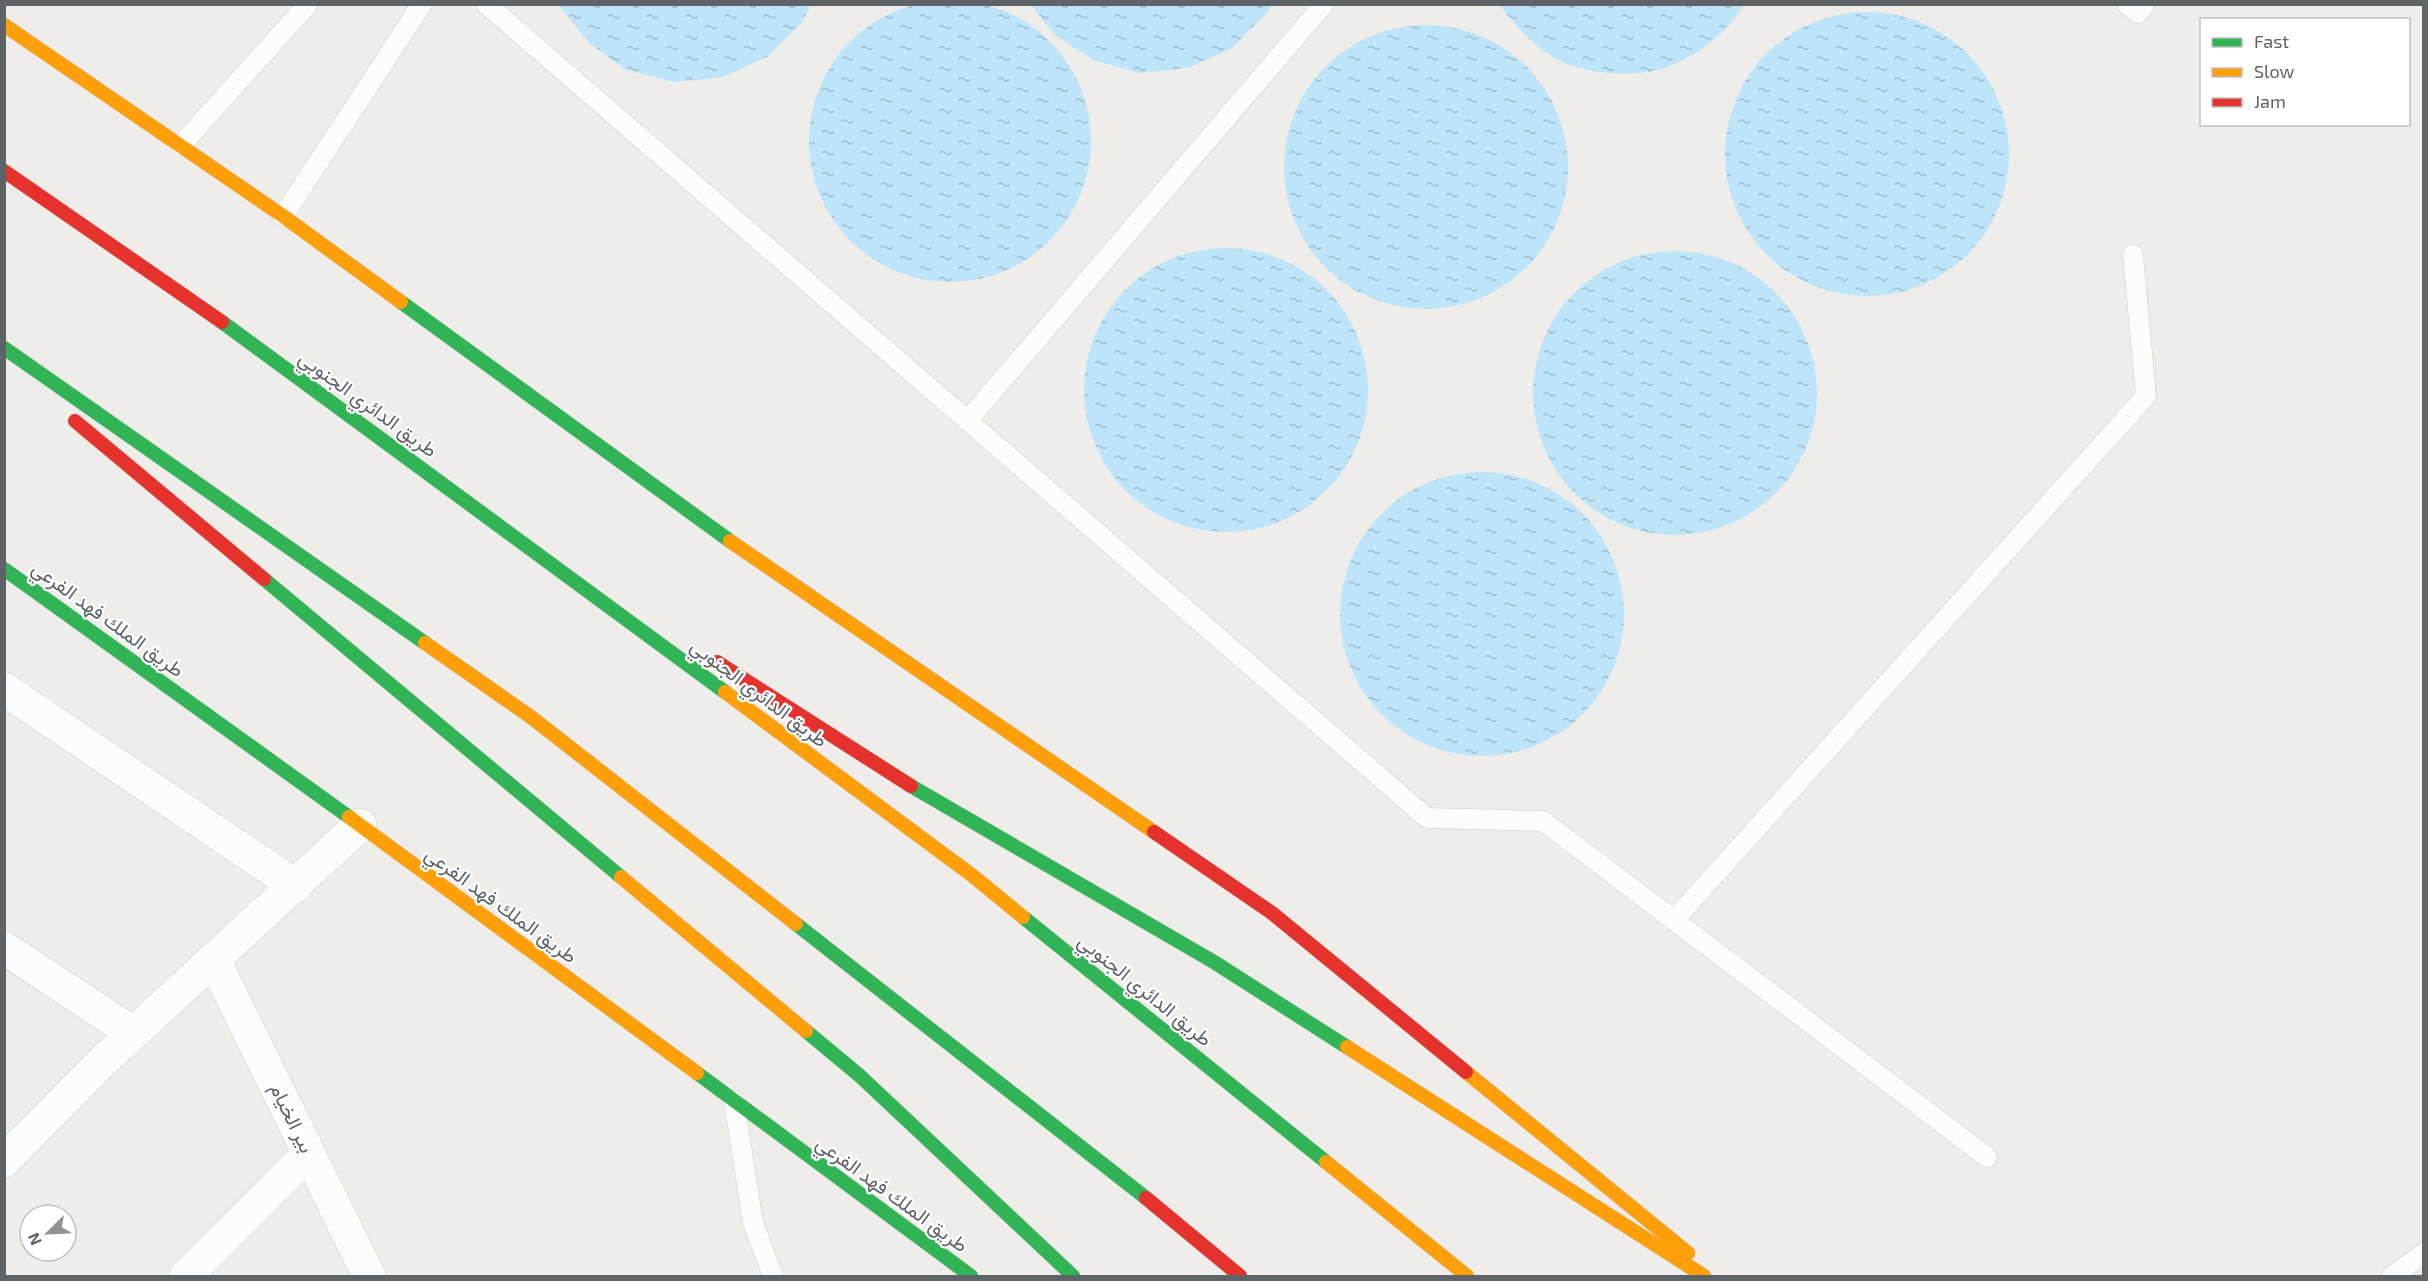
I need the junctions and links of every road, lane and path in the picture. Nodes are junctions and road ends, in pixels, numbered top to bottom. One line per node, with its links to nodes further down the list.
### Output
1 (308, 4): 8 (lane)
2 (422, 4): 10 (lane)
3 (486, 4): 16 (lane)
4 (1324, 4): 16 (lane)
5 (2127, 4): 6 (lane)
6 (2145, 4)
7 (4, 25): 8 (main road)
8 (181, 145): 10 (main road)
9 (4, 171): 17 (main road, طريق الدائري الجنوبي)
10 (283, 216): 41 (main road)
11 (2133, 255): 24 (lane)
12 (4, 348): 38 (main road)
13 (4, 362): 14 (main road)
14 (32, 385)
15 (69, 416): 37 (main road)
16 (967, 421): 24 (lane)
17 (476, 508): 19 (main road); 39 (main road, طريق الدائري الجنوبي)
18 (4, 569): 22 (main road, طريق الملك فهد الفرعي)
19 (645, 616)
20 (705, 654): 40 (main road)
21 (4, 689): 23 (street)
22 (360, 825): 23 (street); 28 (main road, طريق الملك فهد الفرعي)
23 (296, 886): 26 (street)
24 (1674, 920): 30 (lane)
25 (4, 948): 27 (street)
26 (214, 960): 27 (street); 29 (street, بير الخيام)
27 (133, 1034): 31 (street)
28 (734, 1101): 35 (lane); 36 (main road, طريق الملك فهد الفرعي)
29 (309, 1153): 33 (street); 34 (street, بير الخيام)
30 (1987, 1157)
31 (4, 1161)
32 (2424, 1253): 42 (lane)
33 (186, 1276)
34 (369, 1276)
35 (773, 1276)
36 (971, 1276)
37 (1073, 1276)
38 (1240, 1276)
39 (1467, 1276)
40 (1704, 1276)
41 (1718, 1276)
42 (2392, 1276)

